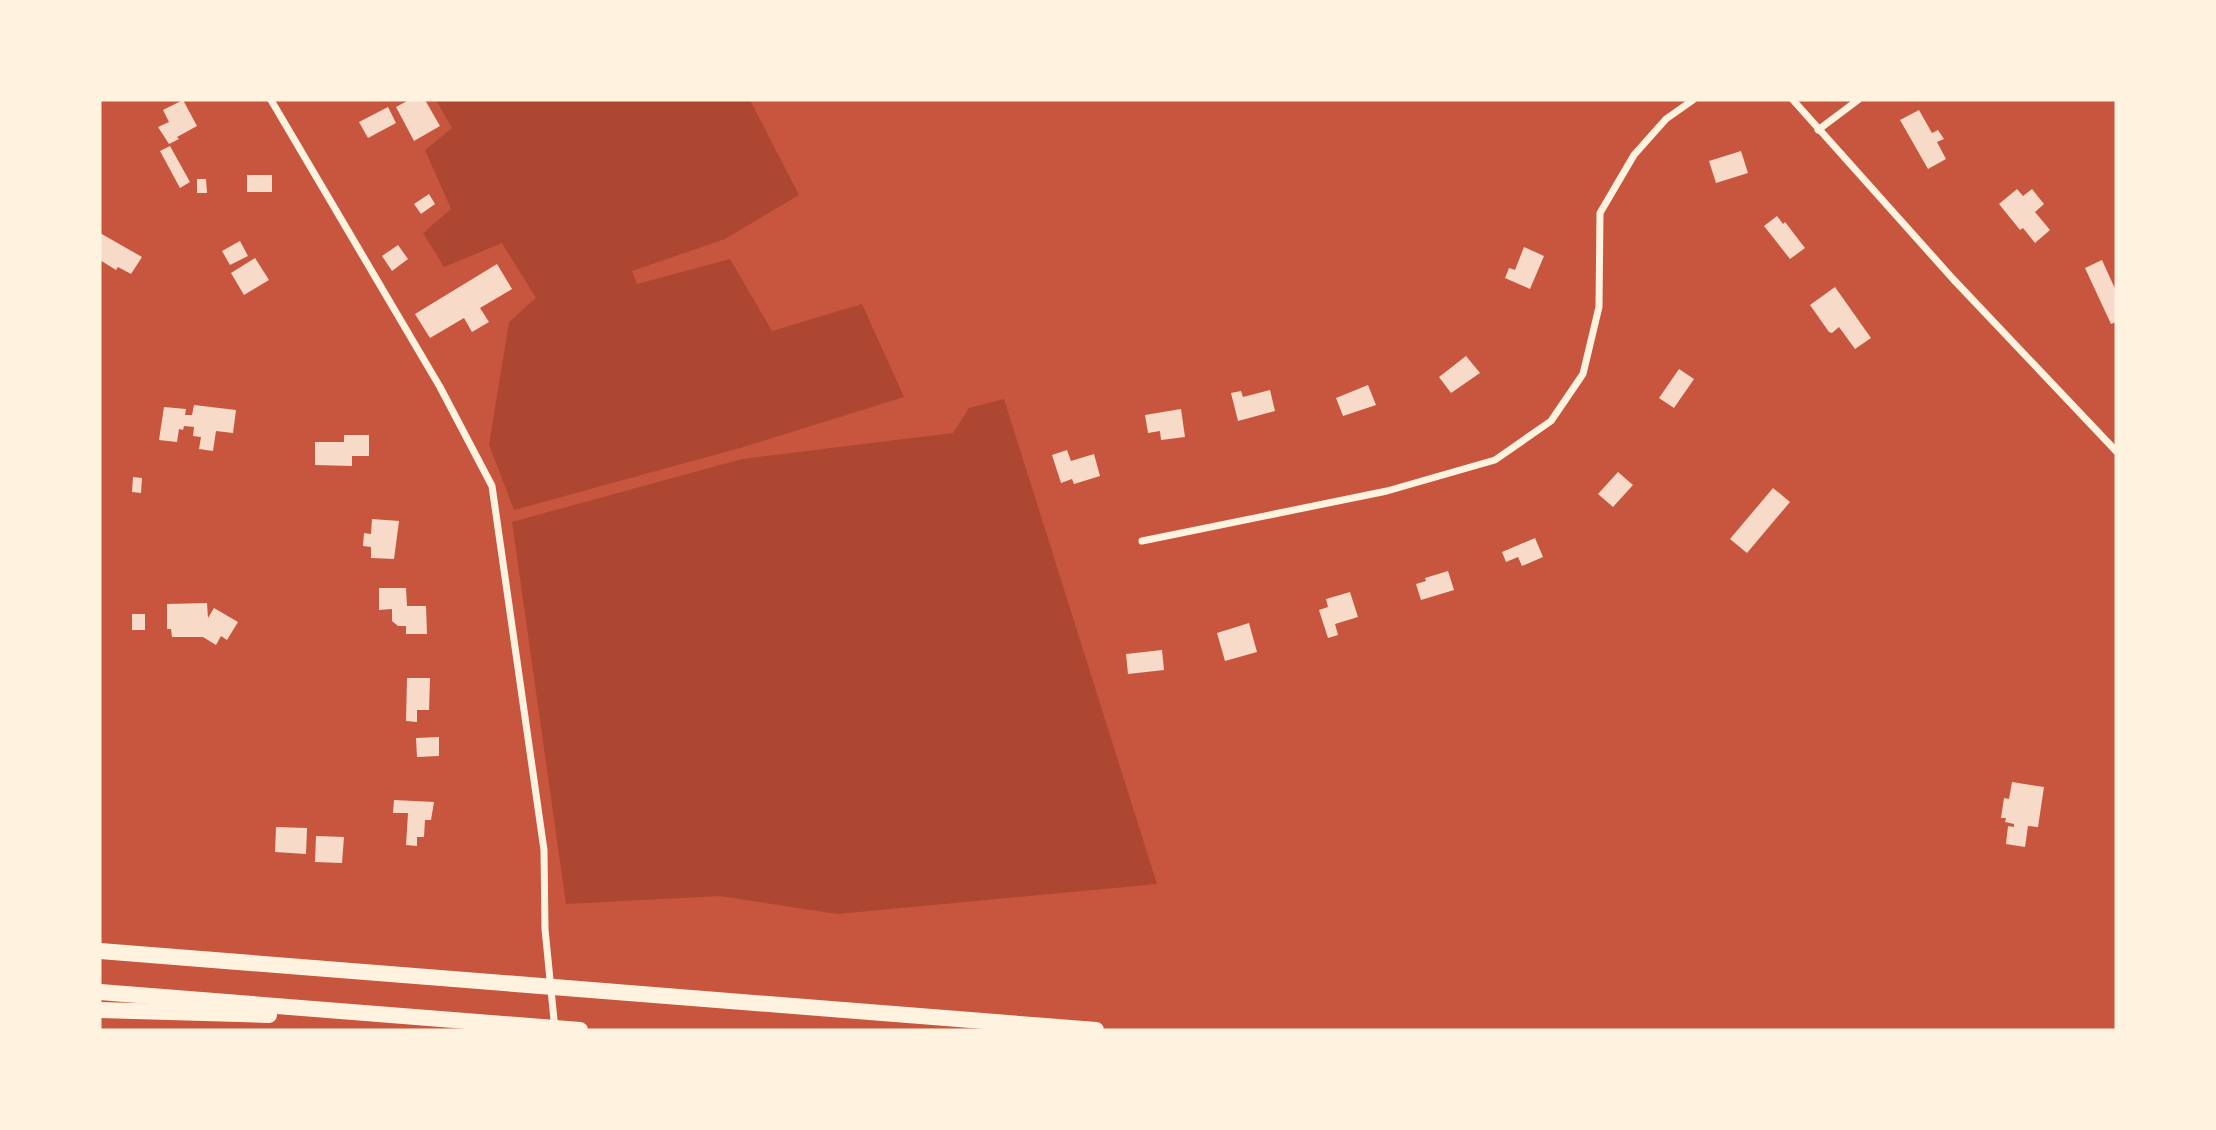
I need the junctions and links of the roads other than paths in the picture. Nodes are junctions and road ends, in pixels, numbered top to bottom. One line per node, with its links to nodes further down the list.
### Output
1 (271, 100): 12 (street)
2 (1693, 100): 7 (street)
3 (1793, 100): 5 (street)
4 (1858, 100): 5 (street)
5 (1818, 130): 6 (street)
6 (2116, 451)
7 (1142, 541)
8 (100, 951): 14 (highway)
9 (100, 992): 11 (highway)
10 (100, 1010): 11 (highway)
11 (493, 1023): 13 (highway)
12 (555, 1030)
13 (580, 1030)
14 (1096, 1030)

